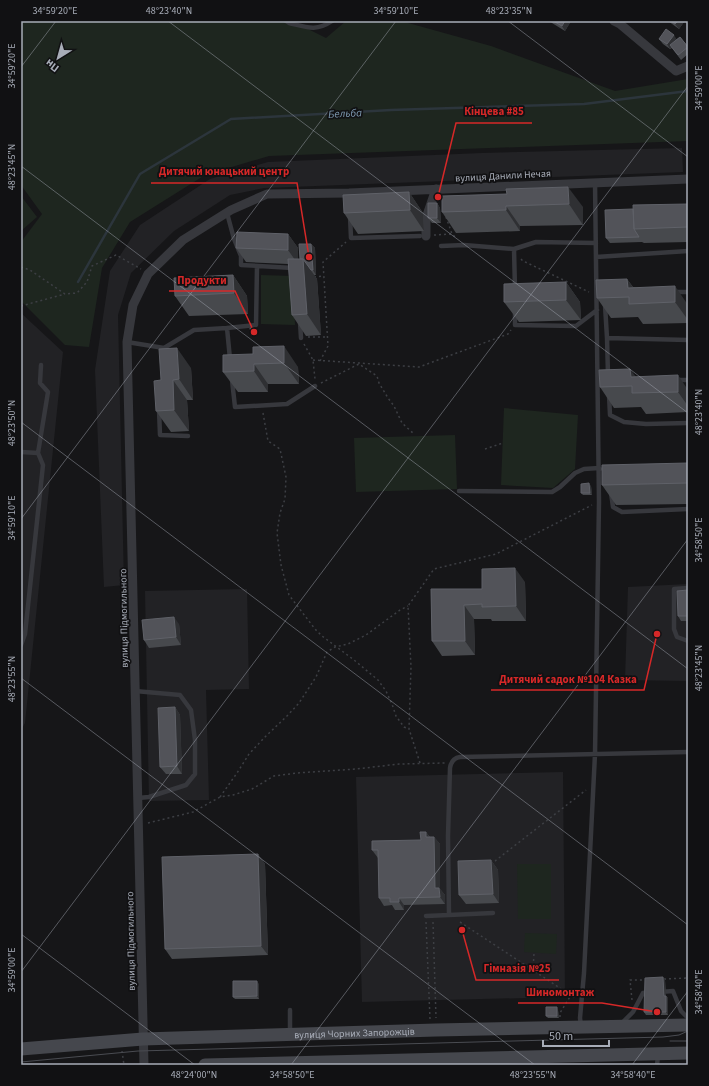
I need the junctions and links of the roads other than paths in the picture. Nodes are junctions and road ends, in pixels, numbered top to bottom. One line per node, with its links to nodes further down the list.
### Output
1 (286, 21): 2 (lane)
2 (332, 21)
3 (614, 21): 4 (street)
4 (688, 66)
5 (688, 179): 6 (street, вулиця Данили Нечая)
6 (595, 182): 7 (street, вулиця Данили Нечая); 11 (lane)
7 (436, 189): 9 (street, вулиця Данили Нечая); 10 (street)
8 (349, 208): 10 (lane)
9 (227, 213): 16 (lane); 29 (street, вулиця Підмогильного)
10 (423, 236)
11 (596, 243): 13 (lane); 15 (lane)
12 (441, 246): 13 (lane)
13 (514, 249): 20 (lane)
14 (688, 251): 15 (lane)
15 (596, 257): 23 (lane)
16 (257, 266): 17 (lane); 25 (lane)
17 (297, 273)
18 (665, 292): 19 (lane)
19 (688, 292)
20 (515, 295)
21 (605, 299): 27 (lane)
22 (515, 310): 23 (lane)
23 (597, 310): 45 (lane)
24 (300, 315): 26 (lane)
25 (227, 328): 30 (lane); 33 (lane)
26 (301, 338)
27 (607, 338): 28 (lane); 37 (lane)
28 (688, 340)
29 (128, 342): 30 (lane); 54 (street, вулиця Підмогильного)
30 (164, 348): 31 (lane)
31 (163, 355)
32 (41, 365): 44 (lane)
33 (231, 368)
34 (232, 375): 38 (lane)
35 (672, 380): 36 (lane)
36 (688, 380)
37 (608, 382)
38 (315, 386)
39 (609, 388): 41 (lane)
40 (160, 406): 42 (lane)
41 (688, 424)
42 (188, 436)
43 (21, 452): 44 (lane)
44 (38, 453): 53 (lane)
45 (599, 468): 46 (lane); 47 (lane); 49 (lane); 56 (lane)
46 (607, 468)
47 (603, 473)
48 (610, 484): 50 (lane)
49 (460, 491)
50 (688, 509)
51 (688, 588): 52 (lane)
52 (688, 641)
53 (21, 645)
54 (136, 692): 57 (street, вулиця Підмогильного); 57 (lane)
55 (688, 752): 56 (lane)
56 (595, 754): 59 (lane); 65 (lane)
57 (138, 798): 67 (street, вулиця Підмогильного)
58 (493, 914): 59 (lane)
59 (449, 915): 60 (lane)
60 (426, 916)
61 (290, 1010): 66 (lane)
62 (688, 1018): 64 (lane)
63 (688, 1025): 64 (main road, вулиця Чорних Запорожців)
64 (618, 1026): 65 (main road, вулиця Чорних Запорожців)
65 (581, 1027): 66 (main road, вулиця Чорних Запорожців)
66 (290, 1034): 67 (main road, вулиця Чорних Запорожців)
67 (143, 1039): 68 (main road, вулиця Чорних Запорожців); 72 (street, вулиця Підмогильного)
68 (21, 1049)
69 (688, 1053): 70 (main road)
70 (658, 1060): 71 (main road)
71 (393, 1063): 73 (main road)
72 (144, 1065)
73 (205, 1065)

